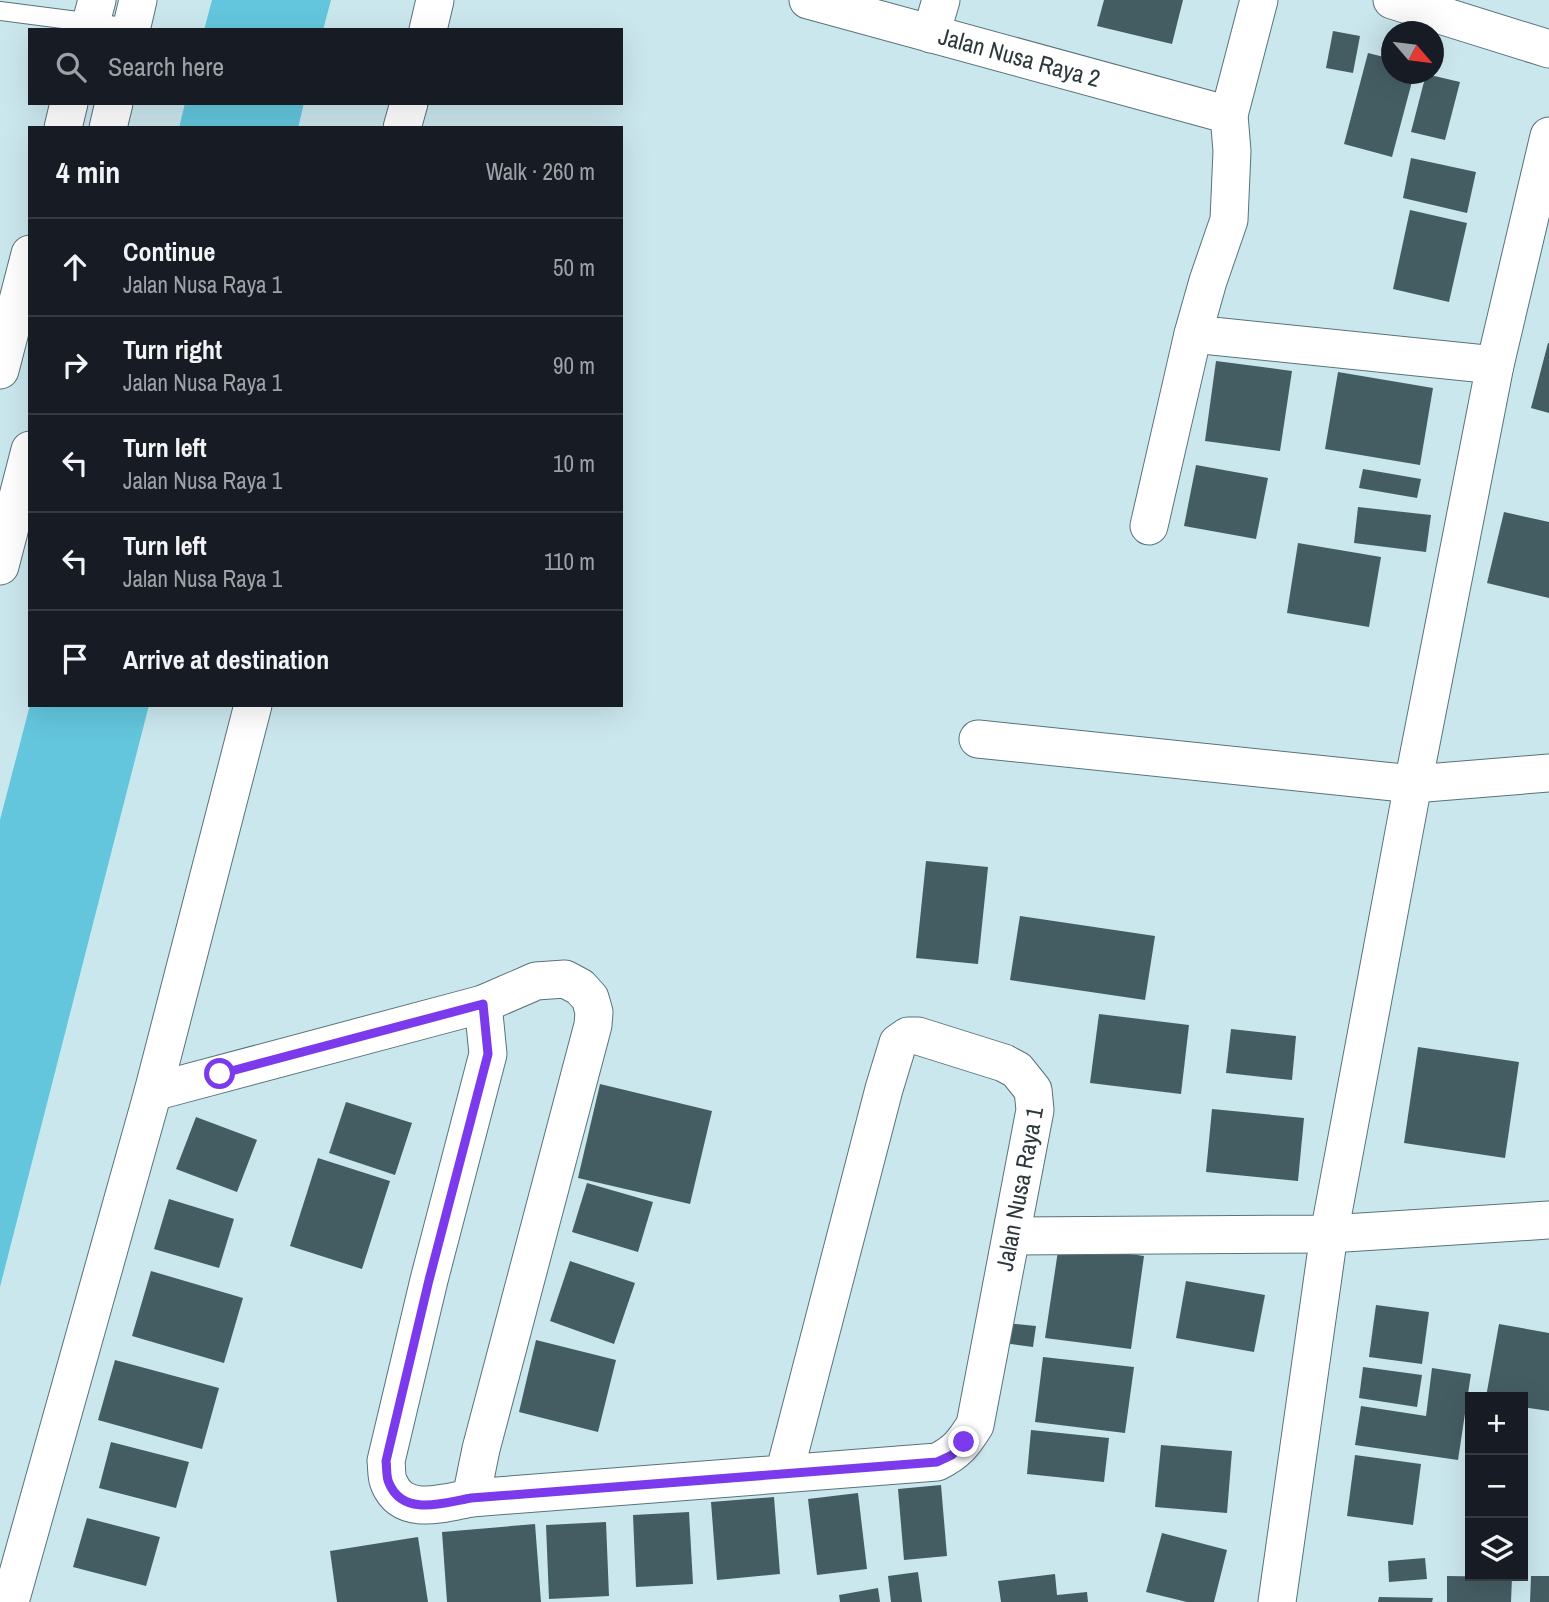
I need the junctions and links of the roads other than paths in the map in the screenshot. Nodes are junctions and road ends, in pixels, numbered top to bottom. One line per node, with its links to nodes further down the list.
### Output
1 (435, 0): 9 (street)
2 (808, 0): 6 (street, Jalan Nusa Raya 2)
3 (1259, 0): 14 (street)
4 (1392, 0): 10 (street)
5 (0, 11): 7 (lane)
6 (936, 17): 14 (street, Jalan Nusa Raya 2)
7 (92, 18): 8 (lane)
8 (133, 19)
9 (428, 28)
10 (1549, 49)
11 (69, 105): 15 (street)
12 (114, 105): 16 (street)
13 (408, 105): 17 (street)
14 (1229, 114): 21 (street)
15 (63, 126)
16 (108, 126)
17 (403, 126)
18 (1549, 136): 22 (street)
19 (28, 269): 20 (street)
20 (21, 322): 23 (street)
21 (1193, 334): 22 (street); 25 (street)
22 (1495, 365): 30 (street)
23 (0, 370)
24 (28, 458): 26 (street)
25 (1149, 526)
26 (0, 566)
27 (252, 707): 32 (street)
28 (978, 739): 30 (street)
29 (1549, 773): 30 (street)
30 (1413, 784): 34 (street)
31 (483, 1004): 32 (street); 37 (street, Jalan Nusa Raya 1); 37 (street)
32 (153, 1092): 38 (street)
33 (1549, 1220): 34 (street)
34 (1329, 1234): 35 (street); 39 (street)
35 (1012, 1236): 36 (street, Jalan Nusa Raya 1); 36 (street, Jalan Nusa Raya 1)
36 (784, 1474): 37 (street, Jalan Nusa Raya 1)
37 (471, 1498)
38 (10, 1602)
39 (1277, 1602)

